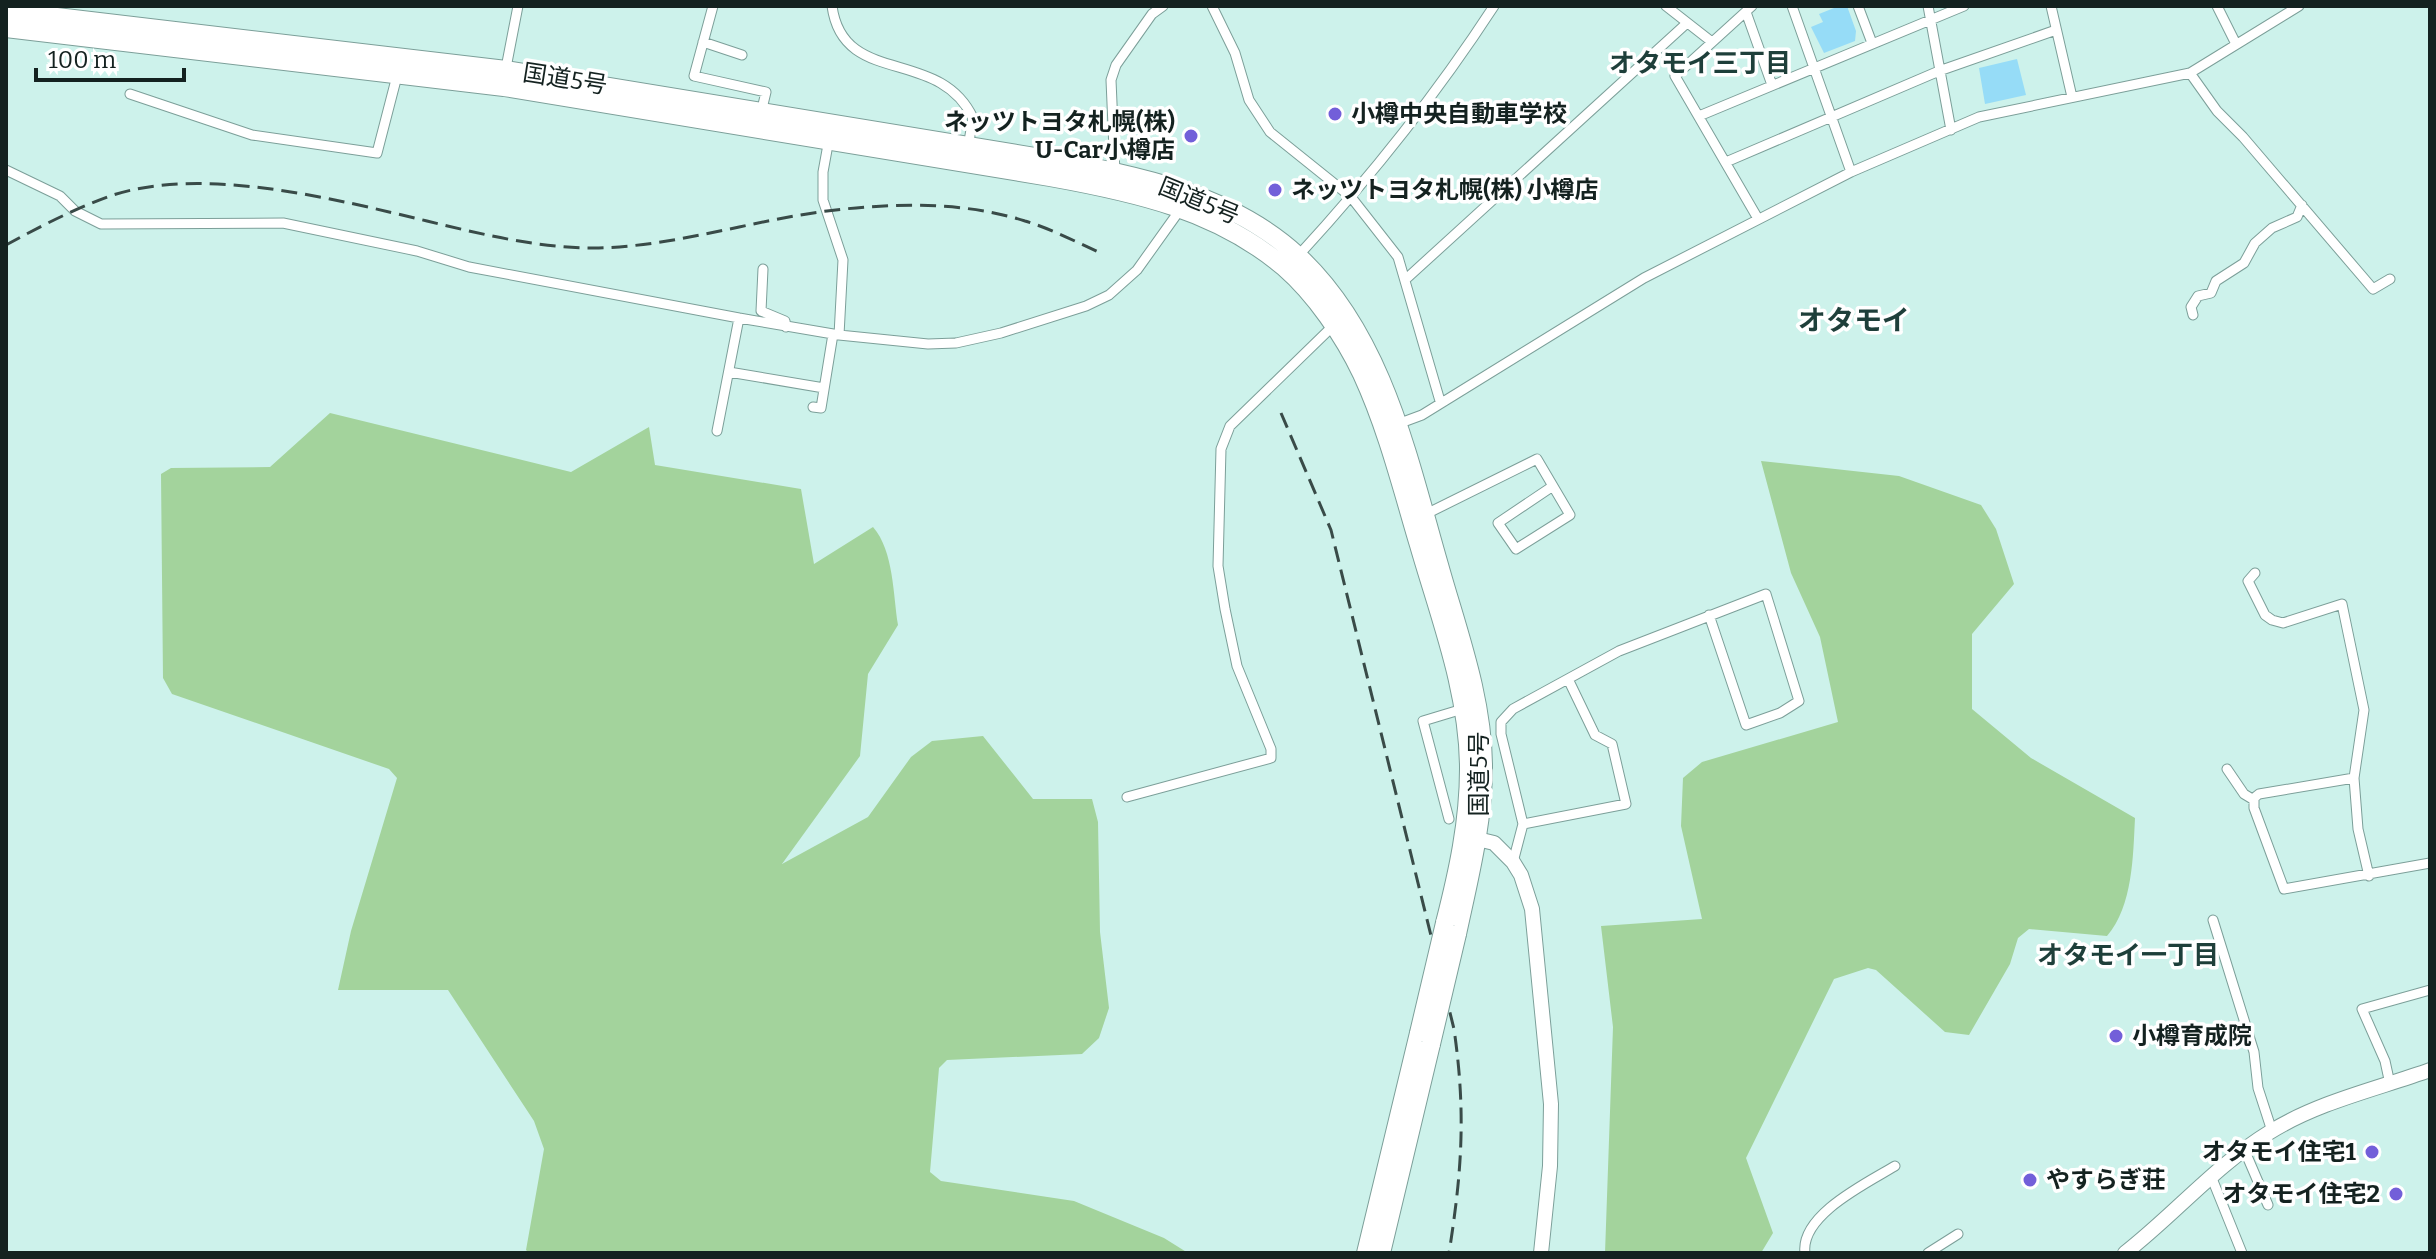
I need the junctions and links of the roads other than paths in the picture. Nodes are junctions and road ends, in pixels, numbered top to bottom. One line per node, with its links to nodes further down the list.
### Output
1 (518, 6): 31 (street)
2 (713, 6): 22 (street)
3 (832, 6): 40 (street)
4 (1163, 6): 44 (street)
5 (1212, 6): 45 (street)
6 (1494, 6): 45 (street)
7 (1792, 6): 28 (street)
8 (1858, 6): 25 (street)
9 (1928, 6): 18 (street)
10 (1964, 6): 18 (street)
11 (2051, 6): 21 (street)
12 (2217, 6): 24 (street)
13 (2299, 6): 16 (street)
14 (1674, 8): 19 (street)
15 (1749, 9): 23 (street); 32 (street)
16 (2285, 9): 24 (street)
17 (6, 11): 27 (highway, 国道5号)
18 (1931, 19): 25 (street); 29 (street)
19 (1687, 23): 23 (street); 51 (street)
20 (6, 28): 27 (highway, 国道5号)
21 (2056, 30): 29 (street); 34 (street)
22 (703, 42): 26 (street); 37 (street)
23 (1712, 42): 35 (street)
24 (2235, 42): 30 (street)
25 (1872, 43): 28 (street)
26 (742, 55)
27 (400, 65): 31 (highway, 国道5号); 33 (street)
28 (1814, 67): 32 (street); 36 (street)
29 (1939, 71): 36 (street); 38 (street)
30 (2190, 73): 34 (street); 46 (street)
31 (505, 78): 37 (highway, 国道5号)
32 (1772, 85): 35 (street)
33 (130, 94)
34 (2072, 97): 38 (street)
35 (1699, 116): 41 (street)
36 (1832, 118): 41 (street); 43 (street)
37 (760, 120): 39 (highway, 国道5号)
38 (1951, 130): 43 (street)
39 (831, 131): 40 (highway, 国道5号); 57 (street)
40 (967, 154): 44 (highway, 国道5号)
41 (1726, 162): 48 (street)
42 (6, 170): 54 (street)
43 (1851, 172): 48 (street)
44 (1115, 180): 47 (highway, 国道5号); 49 (highway, 国道5号)
45 (1351, 197): 49 (street); 51 (street)
46 (2302, 205): 52 (street); 53 (street)
47 (1182, 207): 49 (highway, 国道5号); 57 (street)
48 (1757, 217): 60 (street)
49 (1292, 262): 55 (highway, 国道5号)
50 (763, 269): 56 (street)
51 (1406, 279): 60 (street)
52 (2390, 279)
53 (2193, 315)
54 (739, 318): 56 (street); 58 (street)
55 (1340, 320): 62 (highway, 国道5号); 72 (street)
56 (786, 327): 57 (street)
57 (836, 335): 59 (street)
58 (729, 372): 59 (street); 63 (street)
59 (824, 388): 61 (street)
60 (1440, 401): 62 (street)
61 (813, 407)
62 (1390, 427): 65 (highway, 国道5号)
63 (717, 431)
64 (1553, 486): 64 (street); 65 (street)
65 (1418, 518): 69 (highway, 国道5号)
66 (2255, 573): 71 (street)
67 (1709, 615): 67 (street); 68 (street)
68 (1568, 679): 75 (street); 75 (street)
69 (1471, 707): 74 (street); 76 (highway, 国道5号)
70 (2227, 769): 73 (street)
71 (2354, 778): 73 (street); 79 (street)
72 (1127, 797)
73 (2254, 800): 79 (street)
74 (1449, 819)
75 (1523, 824): 77 (street)
76 (1471, 838): 77 (street); 82 (highway, 国道5号, bridge)
77 (1513, 862): 94 (street)
78 (2430, 863): 79 (street)
79 (2369, 876)
80 (2213, 920): 85 (street)
81 (2430, 990): 84 (street)
82 (1425, 1039): 92 (highway, 国道5号); 93 (highway, 国道5号)
83 (2430, 1070): 84 (street)
84 (2390, 1084): 85 (street)
85 (2272, 1131): 86 (street)
86 (2244, 1149): 88 (street); 89 (street)
87 (1895, 1166): 91 (street)
88 (2211, 1176): 96 (street); 97 (street)
89 (2268, 1205)
90 (1958, 1234): 95 (street)
91 (1804, 1252)
92 (1366, 1253)
93 (1381, 1253)
94 (1541, 1253)
95 (1928, 1253)
96 (2125, 1253)
97 (2242, 1253)

